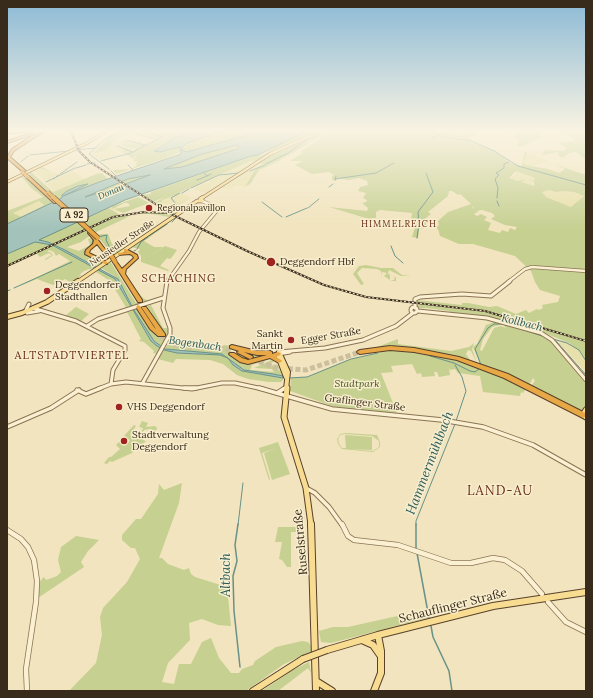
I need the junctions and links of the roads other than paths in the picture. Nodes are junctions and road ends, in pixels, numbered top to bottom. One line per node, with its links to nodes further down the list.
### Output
1 (15, 164): 6 (highway, A 92, bridge)
2 (46, 164): 4 (main road)
3 (255, 164): 5 (main road, Neusiedler Straße)
4 (7, 182)
5 (200, 200): 9 (main road, Neusiedler Straße); 18 (street)
6 (97, 239): 7 (highway, A 92); 8 (highway); 12 (highway, A 92)
7 (104, 249): 8 (highway); 12 (highway, A 92)
8 (89, 250): 13 (highway)
9 (125, 250): 10 (highway); 11 (main road, Neusiedler Straße)
10 (131, 253): 11 (highway); 14 (highway)
11 (120, 254): 12 (main road, Neusiedler Straße)
12 (112, 259): 13 (highway); 14 (highway); 16 (highway, A 92)
13 (104, 263): 17 (main road, Neusiedler Straße)
14 (132, 263): 16 (highway)
15 (586, 271): 23 (street)
16 (124, 277): 21 (highway)
17 (55, 297): 20 (main road, Neusiedler Straße); 22 (main road, Neusiedler Straße)
18 (163, 300): 21 (street); 41 (street)
19 (29, 304): 26 (street)
20 (43, 304): 22 (main road, Neusiedler Straße); 24 (street)
21 (141, 306): 29 (street); 30 (highway)
22 (33, 308): 24 (street); 26 (main road)
23 (415, 308): 25 (street); 27 (street)
24 (39, 311): 26 (street); 29 (street)
25 (418, 311): 27 (street, Egger Straße); 38 (street)
26 (24, 312): 28 (main road)
27 (413, 313): 31 (street, Egger Straße)
28 (7, 317)
29 (87, 326): 40 (street)
30 (162, 335)
31 (294, 351): 33 (street, Egger Straße); 34 (street, Egger Straße)
32 (360, 352): 46 (highway)
33 (287, 353): 34 (street, Egger Straße); 36 (street)
34 (279, 354): 35 (highway); 35 (highway); 36 (main road)
35 (270, 356): 36 (highway)
36 (281, 361): 37 (main road); 37 (main road)
37 (286, 371): 39 (main road)
38 (586, 380)
39 (287, 383): 42 (street); 43 (main road)
40 (110, 384): 41 (street, Graflinger Straße); 47 (street, Graflinger Straße)
41 (142, 384): 42 (street, Graflinger Straße)
42 (277, 393): 43 (street, Graflinger Straße)
43 (286, 395): 44 (street, Graflinger Straße); 45 (main road, Ruselstraße)
44 (294, 398): 45 (street); 48 (street, Graflinger Straße)
45 (285, 404): 49 (main road, Ruselstraße)
46 (585, 414)
47 (7, 427)
48 (586, 475)
49 (306, 488): 52 (street); 59 (main road, Ruselstraße)
50 (7, 530): 60 (street)
51 (586, 592): 55 (main road, Schauflinger Straße)
52 (542, 594)
53 (548, 602): 54 (street)
54 (586, 632)
55 (376, 636): 56 (main road, Schauflinger Straße); 57 (main road); 58 (main road)
56 (362, 640): 57 (main road); 61 (main road, Schauflinger Straße, bridge)
57 (378, 650): 58 (main road)
58 (381, 657): 64 (main road)
59 (316, 681): 62 (main road, Ruselstraße); 63 (main road)
60 (27, 691)
61 (253, 691)
62 (318, 691)
63 (332, 691)
64 (374, 691)

